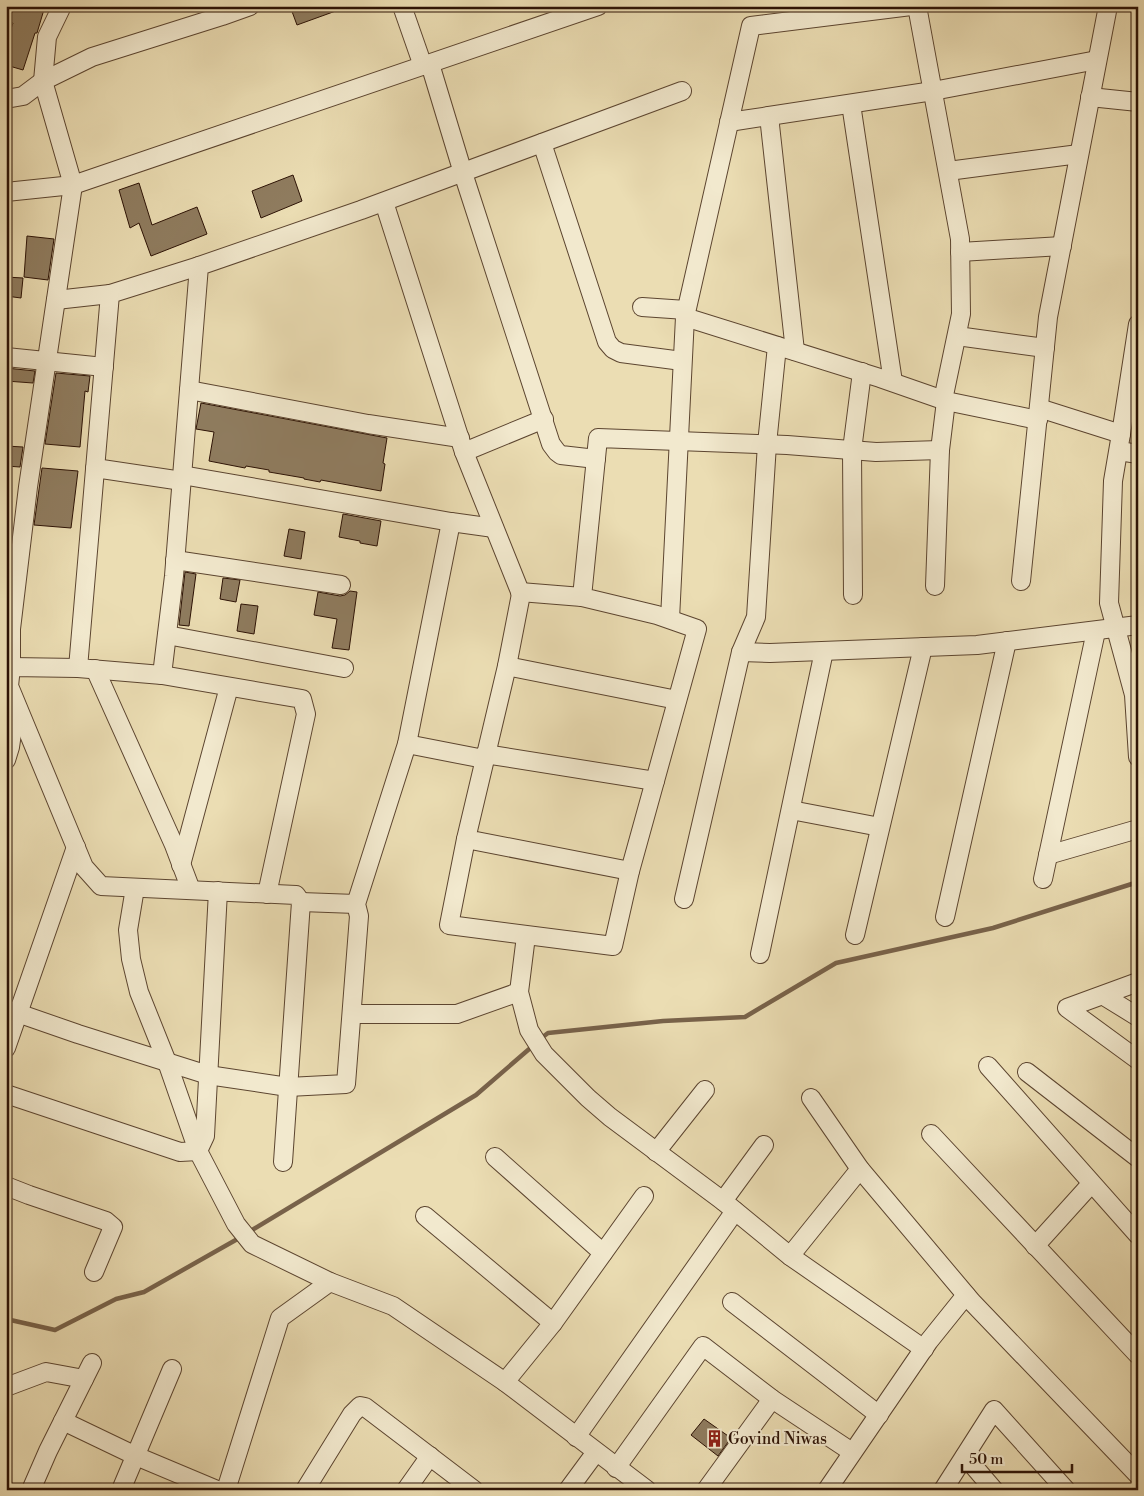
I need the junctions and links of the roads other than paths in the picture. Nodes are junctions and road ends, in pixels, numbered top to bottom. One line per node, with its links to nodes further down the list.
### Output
1 (62, 6): 10 (street)
2 (250, 6): 10 (street)
3 (402, 6): 9 (street)
4 (598, 6): 9 (street)
5 (911, 6): 18 (street)
6 (917, 6): 11 (street)
7 (1108, 6): 8 (street)
8 (1097, 60): 11 (street); 13 (street)
9 (426, 65): 22 (street); 23 (street)
10 (43, 81): 14 (street); 23 (street)
11 (933, 91): 16 (street); 21 (street)
12 (682, 92): 19 (street)
13 (1090, 97): 15 (street); 20 (street)
14 (6, 99)
15 (1138, 102)
16 (851, 104): 17 (street); 44 (street)
17 (769, 116): 18 (street); 37 (street)
18 (729, 122): 32 (street)
19 (542, 143): 22 (street); 40 (street)
20 (1080, 154): 21 (street); 26 (street)
21 (948, 171): 27 (street)
22 (463, 173): 25 (street); 48 (street)
23 (73, 184): 24 (street); 30 (street)
24 (6, 192)
25 (384, 202): 28 (street); 52 (street)
26 (1062, 246): 27 (street); 36 (street)
27 (960, 252): 34 (street)
28 (199, 266): 29 (street); 45 (street)
29 (110, 294): 30 (street); 41 (street)
30 (56, 300): 39 (street)
31 (642, 307): 32 (street)
32 (685, 314): 35 (street); 40 (street)
33 (1138, 324): 42 (street)
34 (957, 336): 36 (street); 46 (street)
35 (777, 346): 37 (street); 51 (street)
36 (1045, 348): 47 (street)
37 (795, 351): 43 (street)
38 (6, 357): 39 (street)
39 (47, 361): 41 (street); 78 (street)
40 (682, 361): 49 (street)
41 (104, 367): 57 (street)
42 (1135, 367): 50 (street)
43 (862, 372): 44 (street); 53 (street)
44 (893, 382): 46 (street)
45 (189, 390): 52 (street); 58 (street)
46 (944, 400): 47 (street); 54 (street)
47 (1038, 414): 50 (street); 62 (street)
48 (544, 418): 52 (street); 56 (street)
49 (678, 440): 51 (street); 56 (street); 68 (street)
50 (1120, 443): 55 (street); 70 (street)
51 (767, 444): 53 (street); 76 (street)
52 (462, 445): 60 (street)
53 (852, 450): 54 (street); 66 (street)
54 (940, 450): 64 (street)
55 (1138, 454)
56 (596, 459): 67 (street)
57 (95, 468): 58 (street); 79 (street)
58 (182, 478): 59 (street); 61 (street)
59 (451, 522): 60 (street); 86 (street)
60 (494, 528): 65 (street)
61 (175, 560): 63 (street); 72 (street)
62 (1022, 582)
63 (341, 585)
64 (935, 586)
65 (520, 592): 67 (street); 77 (street)
66 (852, 595)
67 (582, 597): 68 (street)
68 (670, 619): 83 (street)
69 (1138, 625): 70 (street)
70 (1116, 628): 71 (street); 85 (street)
71 (1096, 631): 73 (street); 96 (street)
72 (167, 635): 80 (street); 81 (street)
73 (1007, 641): 74 (street); 107 (street)
74 (922, 647): 75 (street); 92 (street)
75 (824, 651): 76 (street); 91 (street)
76 (741, 652): 104 (street)
77 (507, 666): 83 (street); 87 (street)
78 (11, 667): 79 (street); 84 (street)
79 (87, 668): 81 (street); 97 (street)
80 (344, 668)
81 (162, 675): 82 (street)
82 (230, 687): 97 (street); 103 (street)
83 (677, 700): 90 (street)
84 (11, 704): 89 (street); 95 (street)
85 (1136, 704): 88 (street)
86 (407, 744): 87 (street); 106 (street)
87 (485, 756): 90 (street); 94 (street)
88 (1138, 757)
89 (6, 760)
90 (655, 781): 98 (street)
91 (791, 810): 92 (street); 110 (street)
92 (880, 827): 108 (street)
93 (1138, 828): 96 (street)
94 (466, 839): 98 (street); 109 (street)
95 (76, 847): 100 (street); 114 (street)
96 (1048, 855): 99 (street)
97 (181, 865): 101 (street)
98 (630, 870): 109 (street)
99 (1043, 879)
100 (135, 888): 101 (street); 119 (street)
101 (191, 890): 102 (street)
102 (218, 891): 103 (street); 122 (street)
103 (267, 894): 105 (street)
104 (684, 899)
105 (301, 902): 106 (street); 123 (street)
106 (356, 904): 115 (street)
107 (945, 917)
108 (855, 935)
109 (526, 936): 112 (street)
110 (760, 954)
111 (1138, 982): 113 (street)
112 (519, 992): 115 (street); 130 (street)
113 (1104, 996): 116 (street); 118 (street)
114 (13, 1011): 117 (street); 119 (street)
115 (352, 1014): 123 (street)
116 (1138, 1017)
117 (6, 1048)
118 (1138, 1060)
119 (167, 1062): 122 (street); 129 (street)
120 (988, 1066): 135 (street)
121 (1027, 1072): 132 (street)
122 (208, 1075): 123 (street); 129 (street)
123 (288, 1088): 133 (street)
124 (705, 1090): 130 (street)
125 (6, 1094): 129 (street)
126 (811, 1098): 134 (street)
127 (932, 1134): 141 (street)
128 (764, 1146): 138 (street)
129 (198, 1151): 145 (street)
130 (656, 1152): 138 (street)
131 (495, 1158): 142 (street)
132 (1138, 1158)
133 (283, 1162)
134 (860, 1169): 143 (street); 146 (street)
135 (1092, 1184): 140 (street); 141 (street)
136 (6, 1186): 144 (street)
137 (644, 1196): 142 (street)
138 (729, 1206): 143 (street); 159 (street)
139 (425, 1216): 148 (street)
140 (1138, 1235)
141 (1036, 1246): 150 (street)
142 (603, 1253): 148 (street)
143 (790, 1256): 149 (street)
144 (94, 1272)
145 (330, 1282): 154 (street); 170 (street)
146 (966, 1295): 149 (street); 166 (street)
147 (732, 1302): 157 (street)
148 (553, 1323): 154 (street)
149 (924, 1349): 157 (street)
150 (1138, 1355)
151 (92, 1362): 153 (street)
152 (172, 1370): 162 (street)
153 (84, 1378): 155 (street); 158 (street)
154 (506, 1382): 159 (street)
155 (6, 1387)
156 (772, 1399): 161 (street); 165 (street); 176 (street)
157 (878, 1415): 161 (street)
158 (63, 1421): 162 (street); 167 (street)
159 (576, 1437): 160 (street)
160 (596, 1452): 165 (street); 174 (street)
161 (852, 1452): 177 (street)
162 (136, 1456): 168 (street); 169 (street)
163 (430, 1456): 171 (street); 172 (street); 173 (street)
164 (965, 1456): 178 (street); 179 (street); 180 (street)
165 (616, 1468): 175 (street)
166 (1138, 1475)
167 (31, 1490)
168 (121, 1490)
169 (217, 1490)
170 (226, 1490)
171 (305, 1490)
172 (406, 1490)
173 (474, 1490)
174 (568, 1490)
175 (647, 1490)
176 (706, 1490)
177 (827, 1490)
178 (943, 1490)
179 (994, 1490)
180 (1066, 1490)

